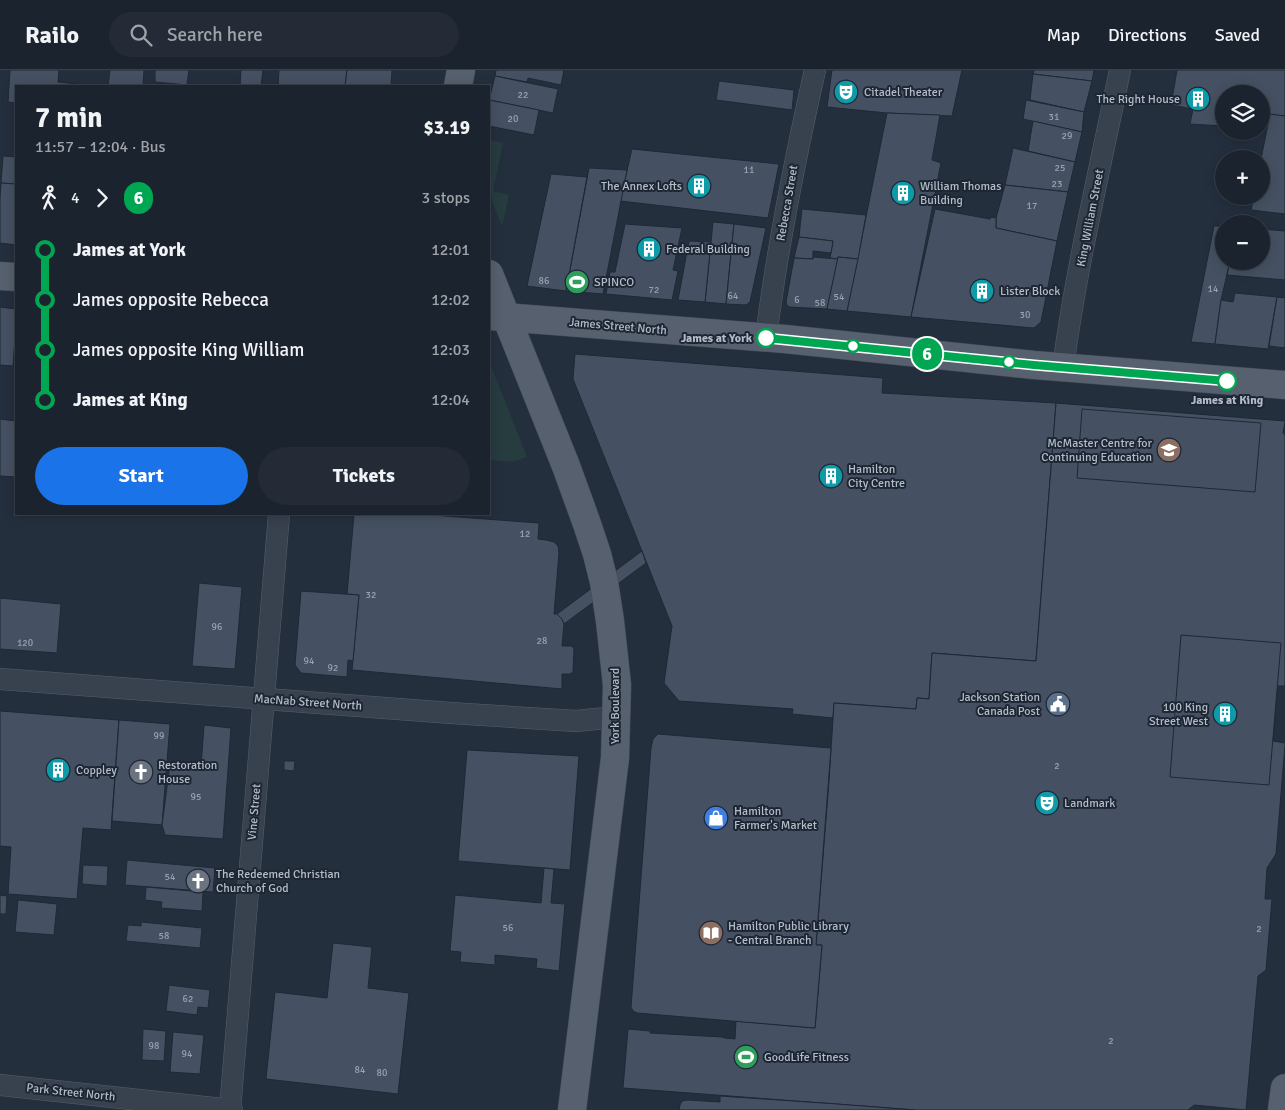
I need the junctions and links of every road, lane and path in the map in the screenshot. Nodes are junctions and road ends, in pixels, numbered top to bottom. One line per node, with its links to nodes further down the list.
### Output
1 (461, 70): 4 (main road)
2 (815, 70): 9 (street, Rebecca Street)
3 (1120, 70): 10 (street, King William Street)
4 (458, 85)
5 (0, 276): 6 (main road)
6 (15, 277)
7 (490, 279): 8 (main road, York Boulevard)
8 (498, 316): 9 (main road, James Street North); 15 (main road, York Boulevard)
9 (766, 338): 10 (main road, James Street North)
10 (1063, 368): 11 (main road, James Street North)
11 (1285, 386)
12 (279, 515): 14 (street, Vine Street)
13 (0, 679): 14 (street, MacNab Street North)
14 (264, 699): 15 (street, MacNab Street North); 18 (street, Vine Street)
15 (616, 717): 19 (main road, York Boulevard)
16 (0, 1085): 18 (street, Park Street North)
17 (1285, 1088): 20 (main road)
18 (230, 1110)
19 (572, 1110)
20 (1282, 1110)

